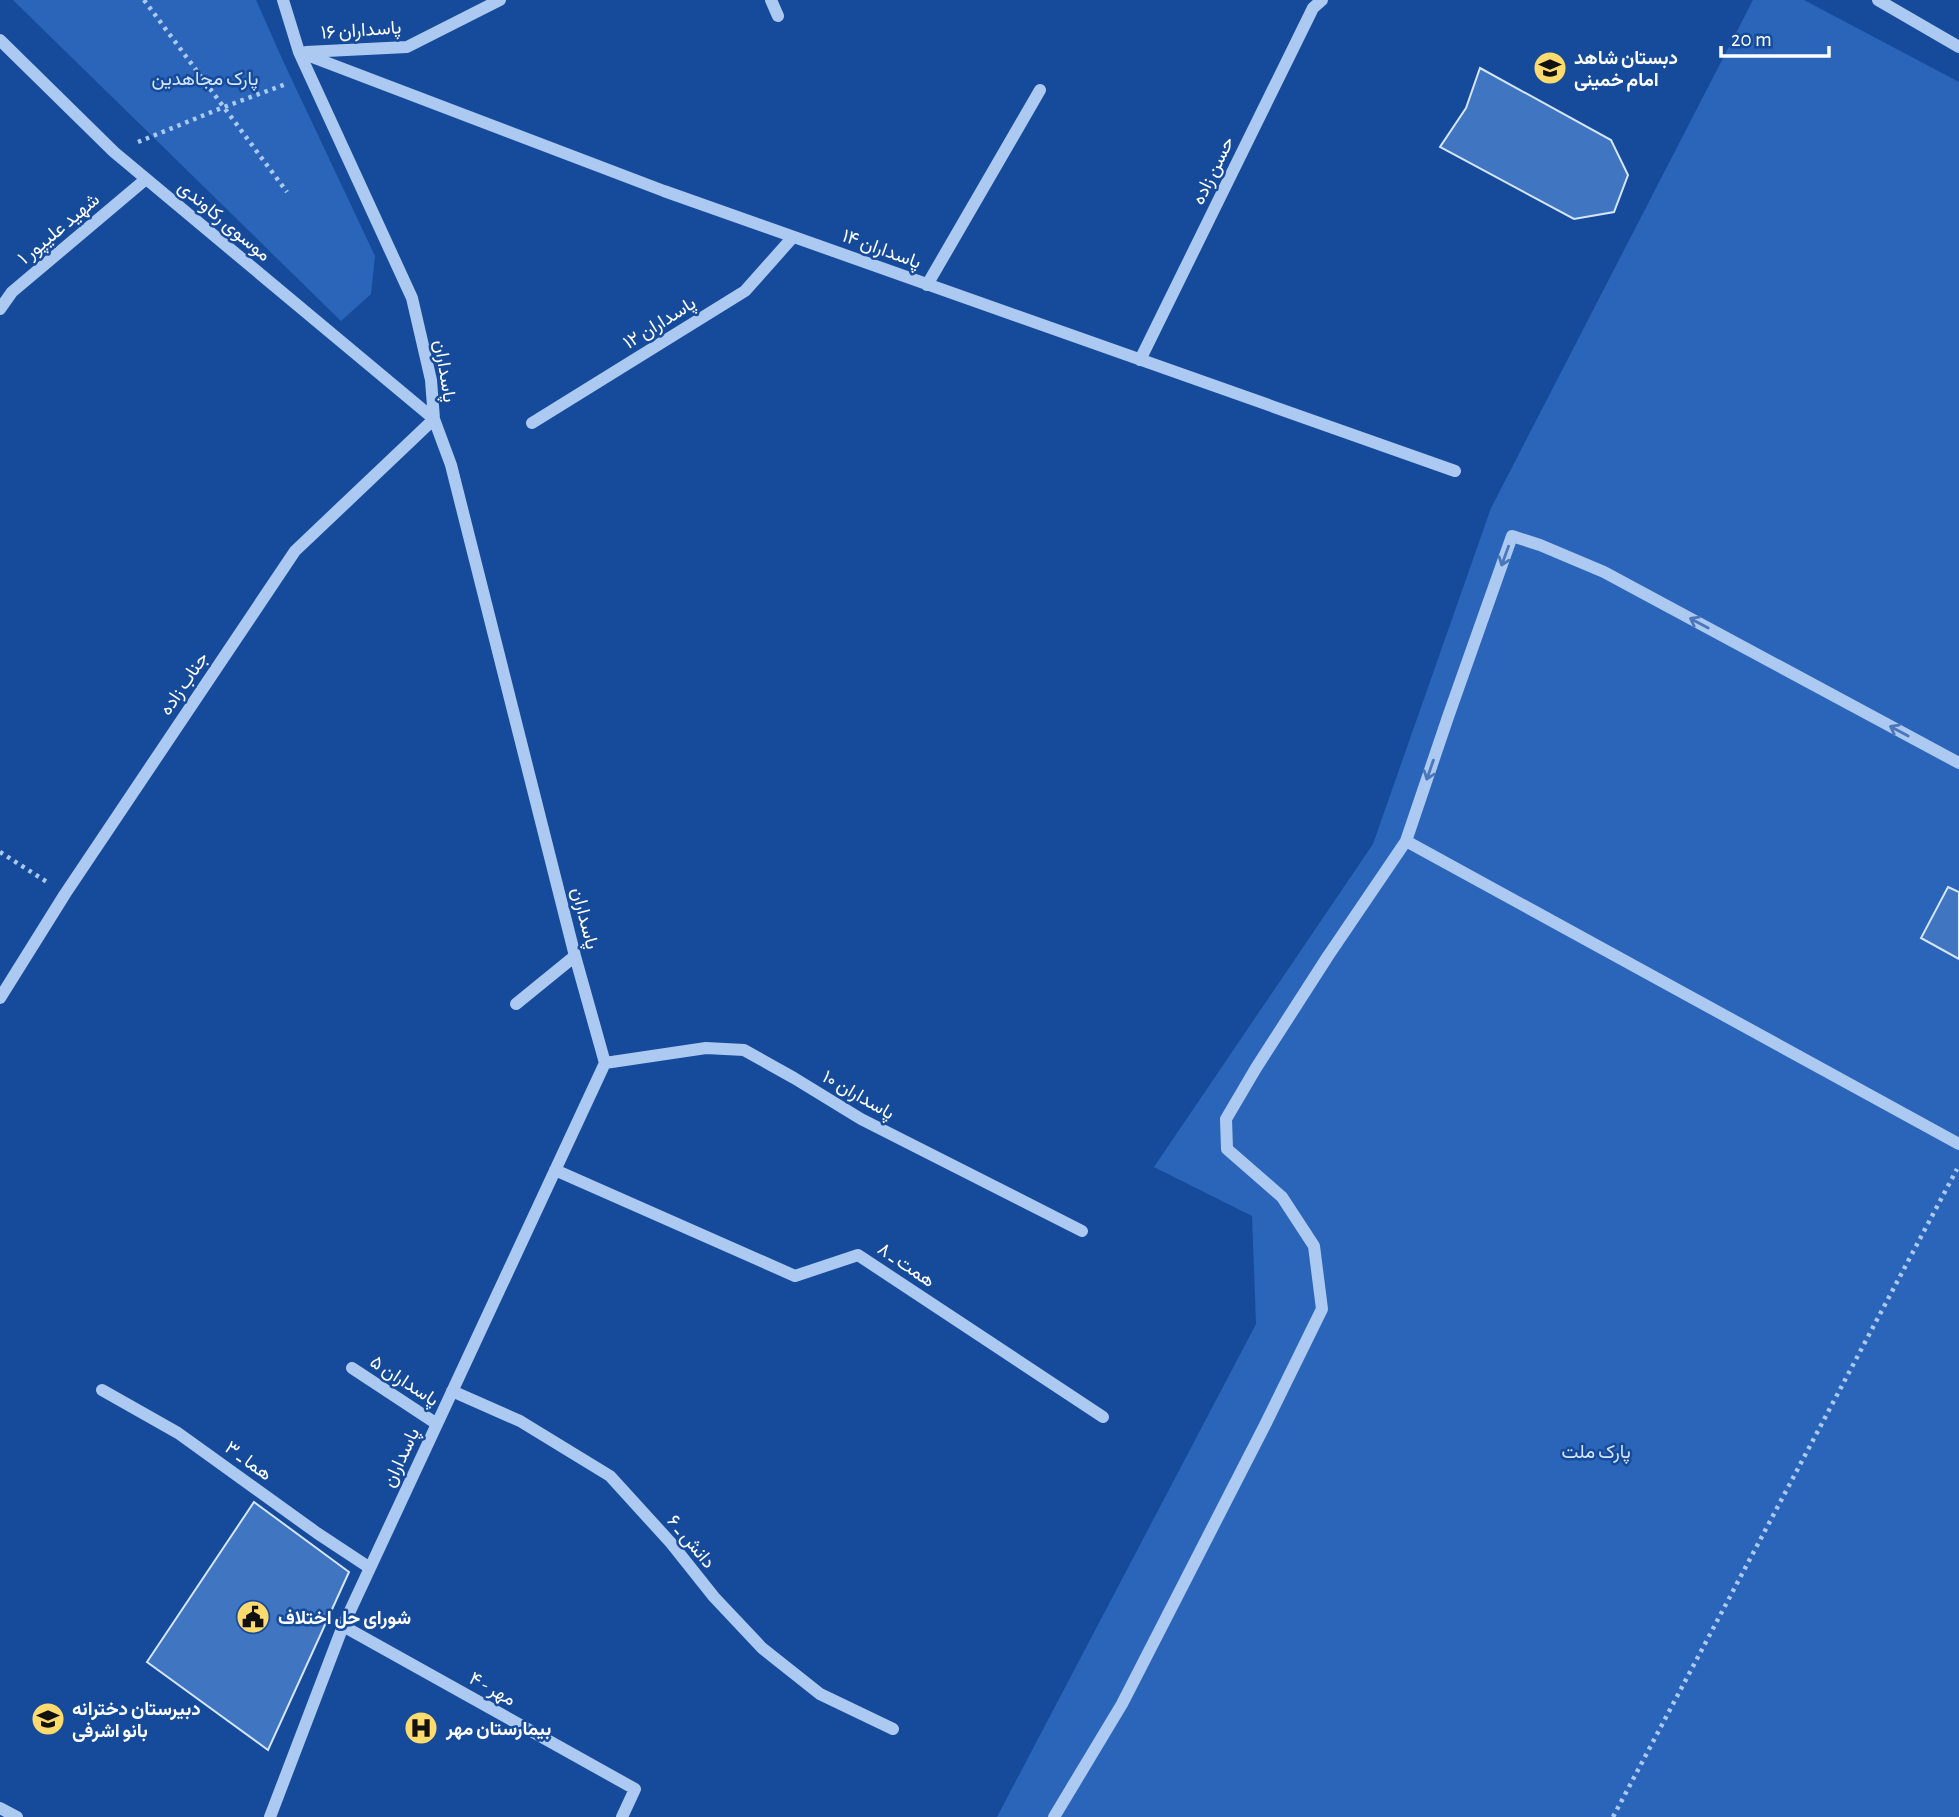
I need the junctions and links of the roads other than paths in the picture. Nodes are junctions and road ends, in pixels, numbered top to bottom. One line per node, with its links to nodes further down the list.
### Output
1 (283, 0): 9 (street, پاسداران)
2 (500, 0): 9 (street, پاسداران ۱۶)
3 (771, 0): 6 (street)
4 (1322, 0): 15 (street, حسن زاده)
5 (1878, 0): 8 (street)
6 (778, 16)
7 (0, 40): 11 (street, موسوی رکاوندی)
8 (1959, 47)
9 (299, 52): 12 (street, پاسداران ۱۴); 16 (street, پاسداران)
10 (1040, 90): 13 (street)
11 (146, 179): 14 (street, شهید علیپور ۱); 16 (street, موسوی رکاوندی)
12 (793, 237): 13 (street, پاسداران ۱۴); 17 (street, پاسداران ۱۲)
13 (927, 285): 15 (street, پاسداران ۱۴)
14 (0, 309)
15 (1140, 360): 18 (street, پاسداران ۱۴)
16 (434, 419): 21 (street, پاسداران); 22 (street, جناب زاده)
17 (532, 423)
18 (1455, 471)
19 (1959, 764): 20 (street, one-way to 20)
20 (1406, 841): 25 (street); 40 (street)
21 (575, 956): 23 (street); 24 (street, پاسداران)
22 (0, 998)
23 (516, 1004)
24 (605, 1063): 26 (street, پاسداران); 27 (street, پاسداران ۱۰)
25 (1959, 1144)
26 (555, 1170): 30 (street, پاسداران); 31 (street, همت ـ ۸)
27 (1082, 1231)
28 (352, 1368): 32 (street, پاسداران ۵)
29 (102, 1390): 33 (street, هما ـ ۳)
30 (452, 1391): 32 (street, پاسداران); 35 (street, دانش ـ ۶)
31 (1103, 1417)
32 (437, 1424): 33 (street, پاسداران)
33 (370, 1568): 34 (street, پاسداران)
34 (343, 1626): 38 (street, پاسداران); 39 (street, مهر - ۴)
35 (893, 1728)
36 (0, 1808): 37 (street)
37 (17, 1817)
38 (270, 1817)
39 (622, 1817)
40 (1054, 1817)

